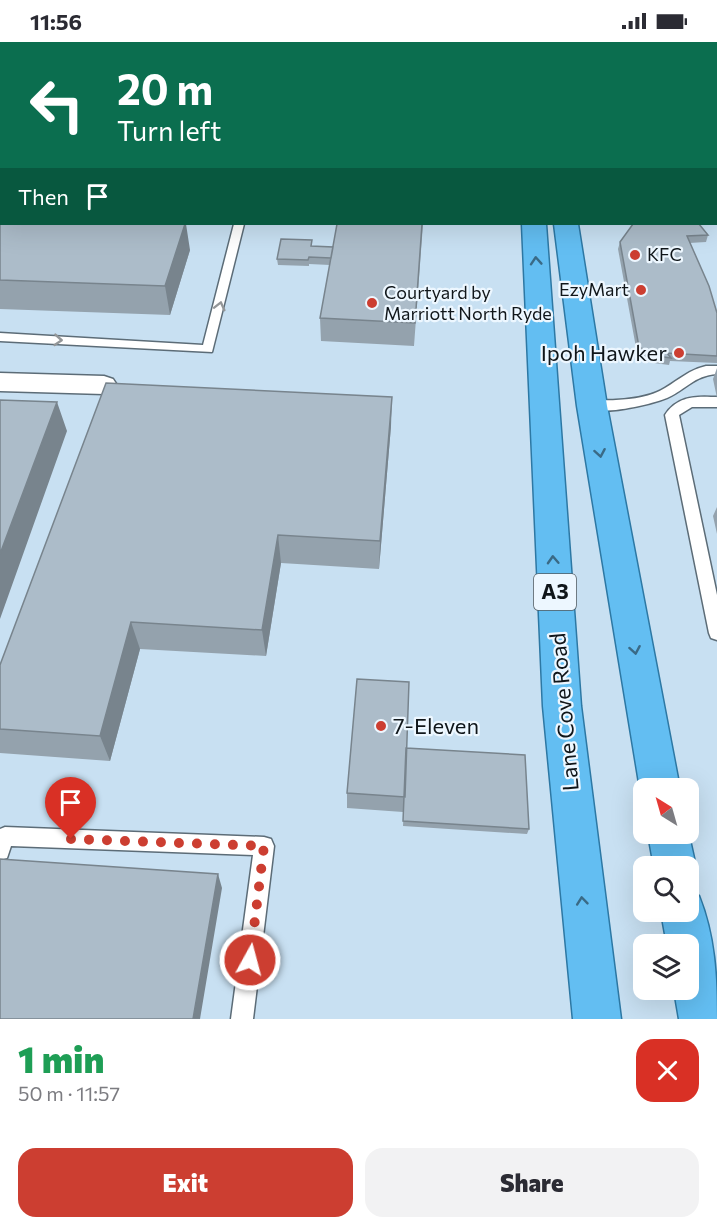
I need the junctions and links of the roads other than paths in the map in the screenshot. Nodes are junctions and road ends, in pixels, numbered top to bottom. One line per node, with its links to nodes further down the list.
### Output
1 (239, 225): 4 (lane, one-way to 1)
2 (534, 225): 17 (highway, Lane Cove Road / A3, one-way to 2)
3 (566, 225): 10 (highway)
4 (0, 337)
5 (717, 370): 8 (lane)
6 (0, 382): 7 (street)
7 (104, 385)
8 (647, 400): 10 (lane); 11 (lane)
9 (717, 402): 11 (lane)
10 (592, 406): 13 (highway, one-way to 13)
11 (672, 415): 12 (lane)
12 (717, 633)
13 (658, 778)
14 (0, 851): 16 (lane)
15 (685, 922): 18 (highway)
16 (242, 1019)
17 (597, 1019)
18 (703, 1019)

